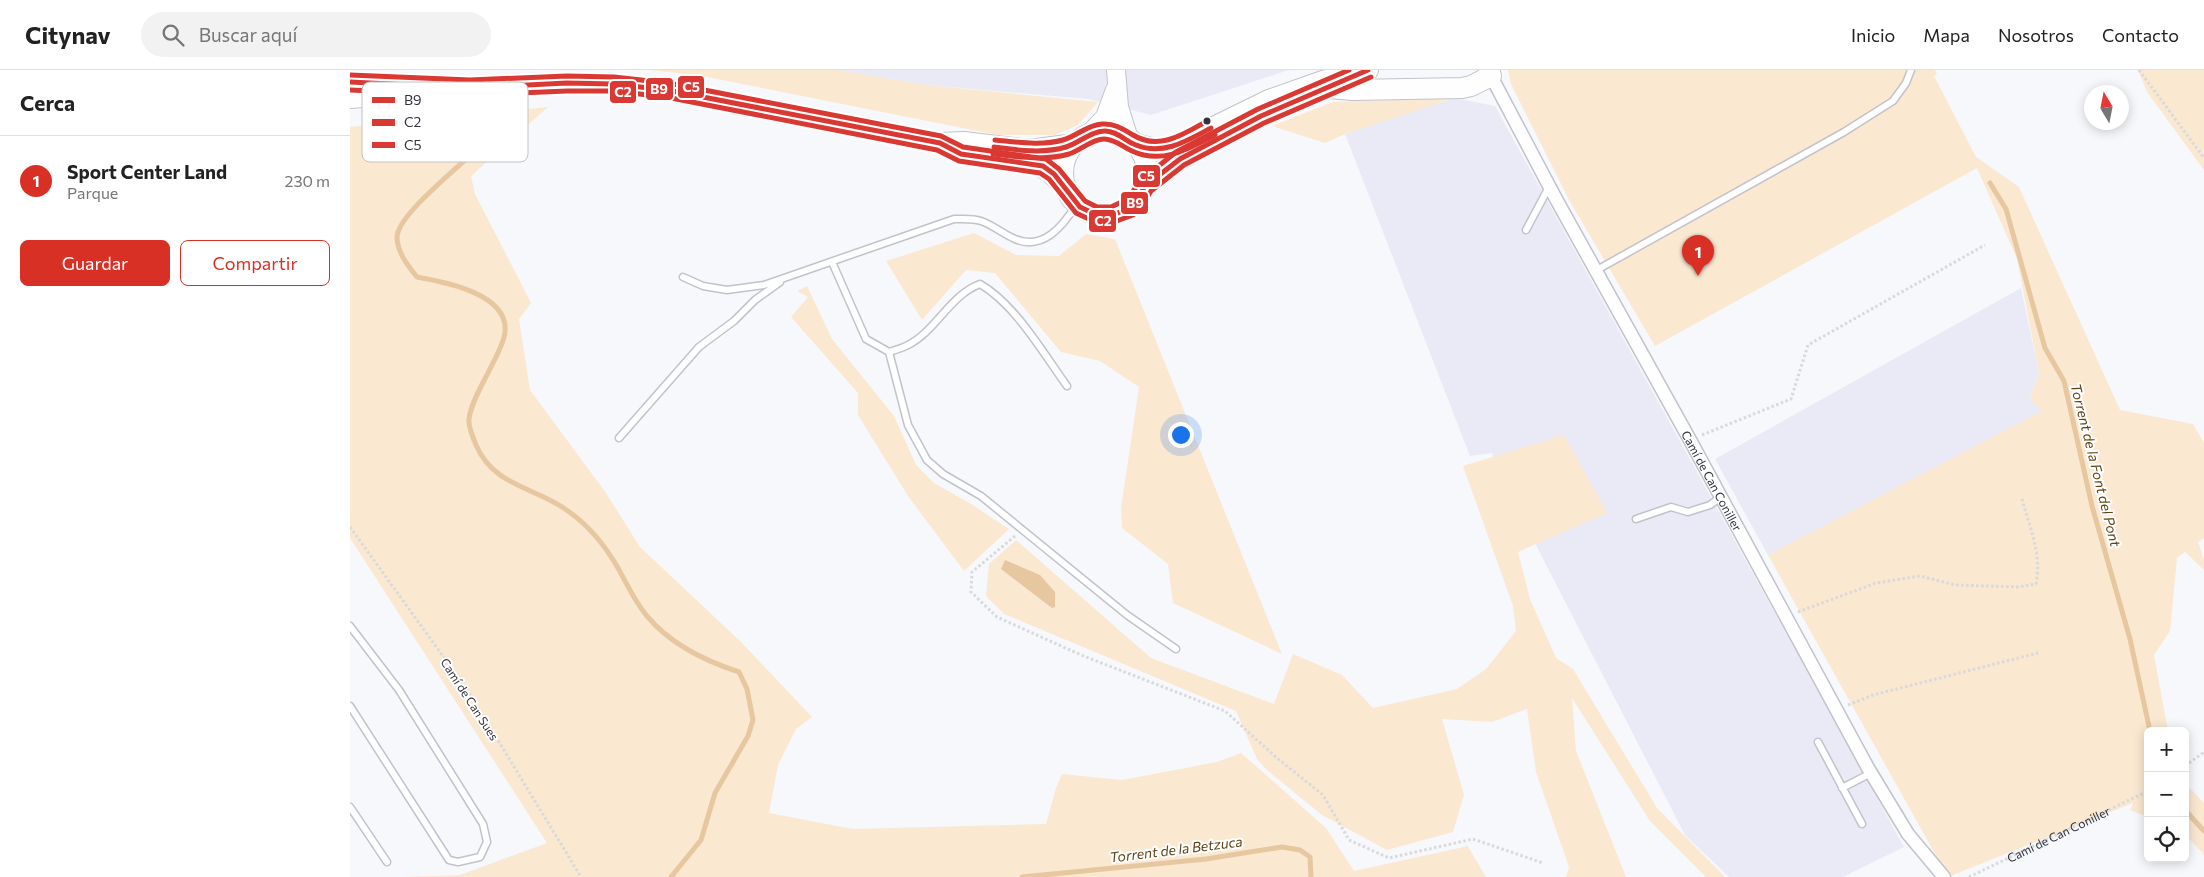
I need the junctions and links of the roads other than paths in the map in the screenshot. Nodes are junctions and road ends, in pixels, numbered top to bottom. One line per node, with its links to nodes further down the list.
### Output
1 (1911, 70): 16 (lane)
2 (1362, 72): 6 (main road); 8 (main road)
3 (1493, 72): 6 (main road); 11 (street, Camí de Can Coniller)
4 (1116, 79): 7 (street); 8 (street)
5 (528, 85): 9 (main road)
6 (1330, 88): 10 (main road)
7 (1082, 139): 8 (main road); 9 (main road); 12 (main road)
8 (1132, 142): 10 (main road)
9 (940, 143): 12 (main road)
10 (1145, 186): 13 (main road)
11 (1549, 187): 14 (lane); 16 (street, Camí de Can Coniller)
12 (1065, 188): 13 (main road)
13 (1076, 205): 15 (lane)
14 (1526, 230)
15 (832, 262): 18 (lane); 19 (lane)
16 (1595, 270): 22 (street, Camí de Can Coniller)
17 (683, 277): 18 (lane)
18 (786, 278): 21 (lane)
19 (889, 352): 20 (lane); 25 (lane)
20 (1066, 386)
21 (619, 438)
22 (1721, 497): 23 (lane); 28 (street, Camí de Can Coniller)
23 (1636, 519)
24 (350, 626): 26 (lane)
25 (1176, 649)
26 (350, 706)
27 (1818, 742): 29 (lane)
28 (1871, 772): 29 (lane); 33 (street, Camí de Can Coniller)
29 (1842, 788): 31 (lane)
30 (350, 807): 32 (lane)
31 (1862, 824)
32 (387, 862)
33 (1944, 877)

